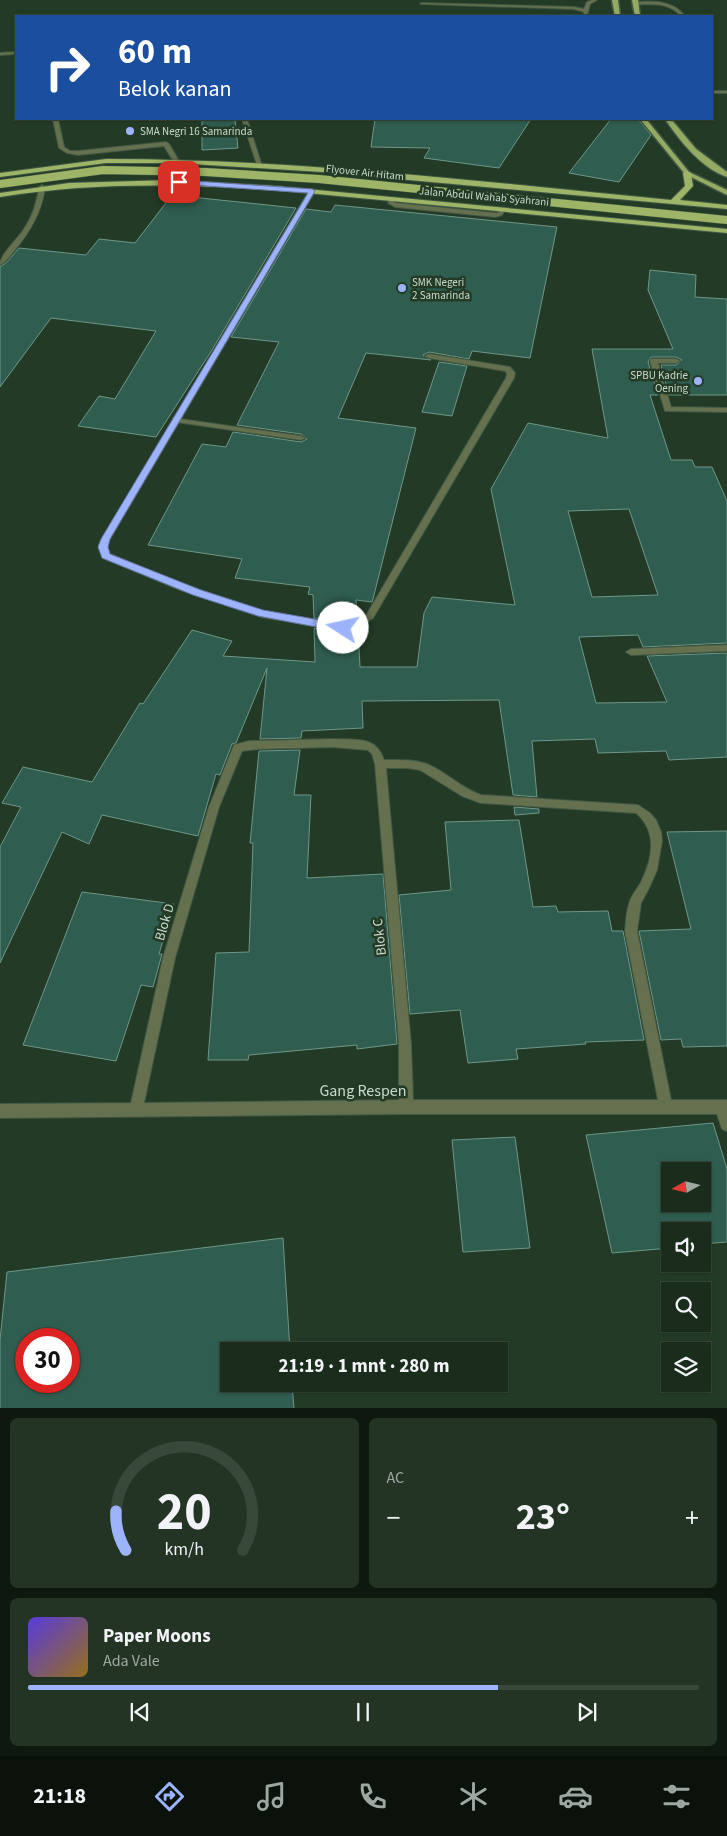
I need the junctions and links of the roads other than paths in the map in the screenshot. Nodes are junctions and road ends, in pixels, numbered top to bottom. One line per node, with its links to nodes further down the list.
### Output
1 (594, 0): 5 (street)
2 (615, 0): 6 (main road)
3 (635, 2): 7 (main road); 8 (street)
4 (422, 4): 5 (street)
5 (585, 14)
6 (618, 15)
7 (638, 15)
8 (681, 15)
9 (15, 53): 10 (street)
10 (0, 54)
11 (713, 92): 12 (street)
12 (727, 92)
13 (55, 120): 17 (street)
14 (244, 120): 18 (street)
15 (644, 120): 19 (main road)
16 (669, 120): 21 (main road)
17 (176, 161): 18 (highway, Jalan Abdul Wahab Syahrani); 20 (highway, Jalan Abdul Wahab Syahrani)
18 (260, 165): 22 (highway, Jalan Abdul Wahab Syahrani)
19 (687, 173): 26 (main road); 29 (highway)
20 (0, 175)
21 (727, 175)
22 (456, 182): 29 (highway, Jalan Abdul Wahab Syahrani); 30 (highway)
23 (0, 184): 33 (highway, Flyover Air Hitam, bridge)
24 (42, 187): 25 (highway, Jalan Abdul Wahab Syahrani); 27 (highway, Jalan Abdul Wahab Syahrani); 35 (street)
25 (312, 191): 28 (highway, Jalan Abdul Wahab Syahrani); 39 (street)
26 (727, 193)
27 (0, 195)
28 (392, 199): 30 (highway, Jalan Abdul Wahab Syahrani); 32 (street)
29 (673, 202): 31 (highway, Jalan Abdul Wahab Syahrani)
30 (448, 204): 32 (highway, Jalan Abdul Wahab Syahrani)
31 (727, 207)
32 (502, 209): 34 (highway, Jalan Abdul Wahab Syahrani)
33 (727, 220)
34 (727, 231)
35 (0, 263)
36 (428, 356): 39 (street)
37 (676, 361): 38 (street)
38 (727, 410)
39 (176, 420): 40 (street)
40 (301, 438)
41 (727, 648): 42 (street)
42 (631, 652)
43 (380, 764): 44 (street, Blok C); 46 (street); 47 (street, Blok D)
44 (406, 1107): 46 (street, Gang Respen); 47 (street, Gang Respen)
45 (725, 1107): 46 (street, Gang Respen); 49 (street)
46 (666, 1108)
47 (136, 1109): 48 (street, Gang Respen)
48 (0, 1111)
49 (727, 1124)

